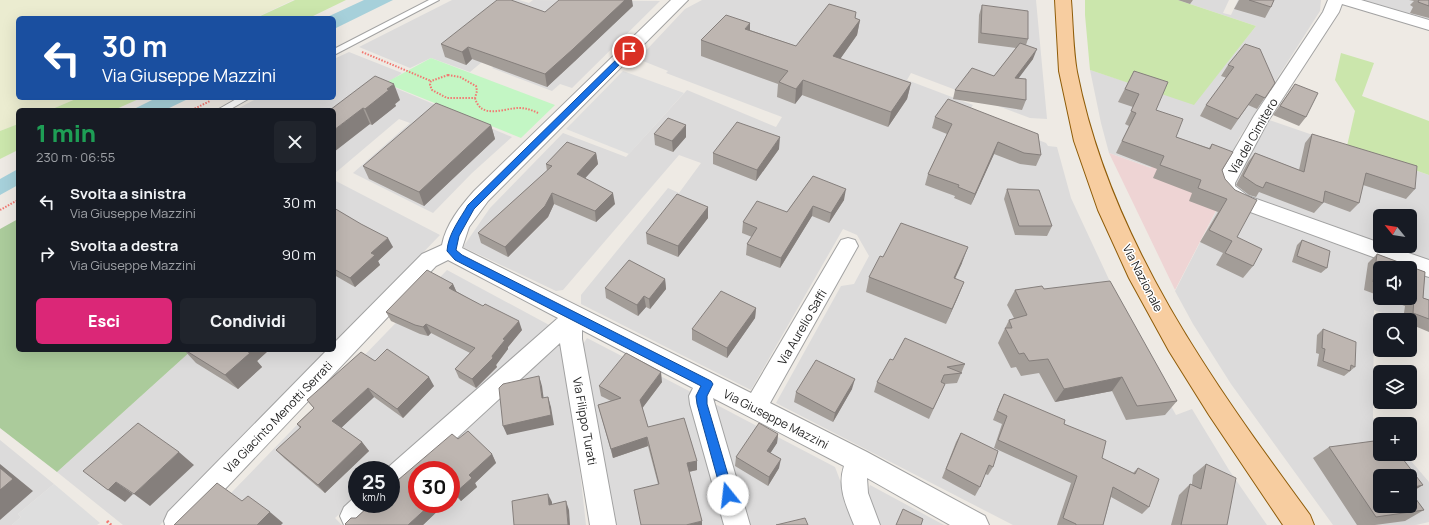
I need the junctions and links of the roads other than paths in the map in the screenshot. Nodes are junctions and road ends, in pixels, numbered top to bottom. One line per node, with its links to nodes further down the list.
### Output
1 (435, 0): 7 (lane)
2 (680, 0): 11 (street)
3 (1063, 0): 23 (main road, Via Nazionale)
4 (1336, 0): 12 (street, Via del Cimitero)
5 (1344, 0): 6 (street)
6 (1429, 25)
7 (336, 51)
8 (242, 100): 9 (lane)
9 (226, 108)
10 (848, 246): 15 (street, Via Aurelio Saffi)
11 (451, 251): 13 (street, Via Giuseppe Mazzini); 18 (street, Via Giacinto Menotti Serrati)
12 (1429, 269)
13 (574, 317): 14 (street, Via Giuseppe Mazzini); 17 (street); 19 (street, Via Filippo Turati)
14 (708, 384): 15 (street, Via Giuseppe Mazzini); 20 (street)
15 (755, 408): 16 (street, Via Giuseppe Mazzini)
16 (858, 460): 21 (street); 22 (street, Via Giuseppe Mazzini)
17 (400, 474)
18 (177, 521)
19 (603, 525)
20 (737, 525)
21 (867, 525)
22 (976, 525)
23 (1300, 525)

